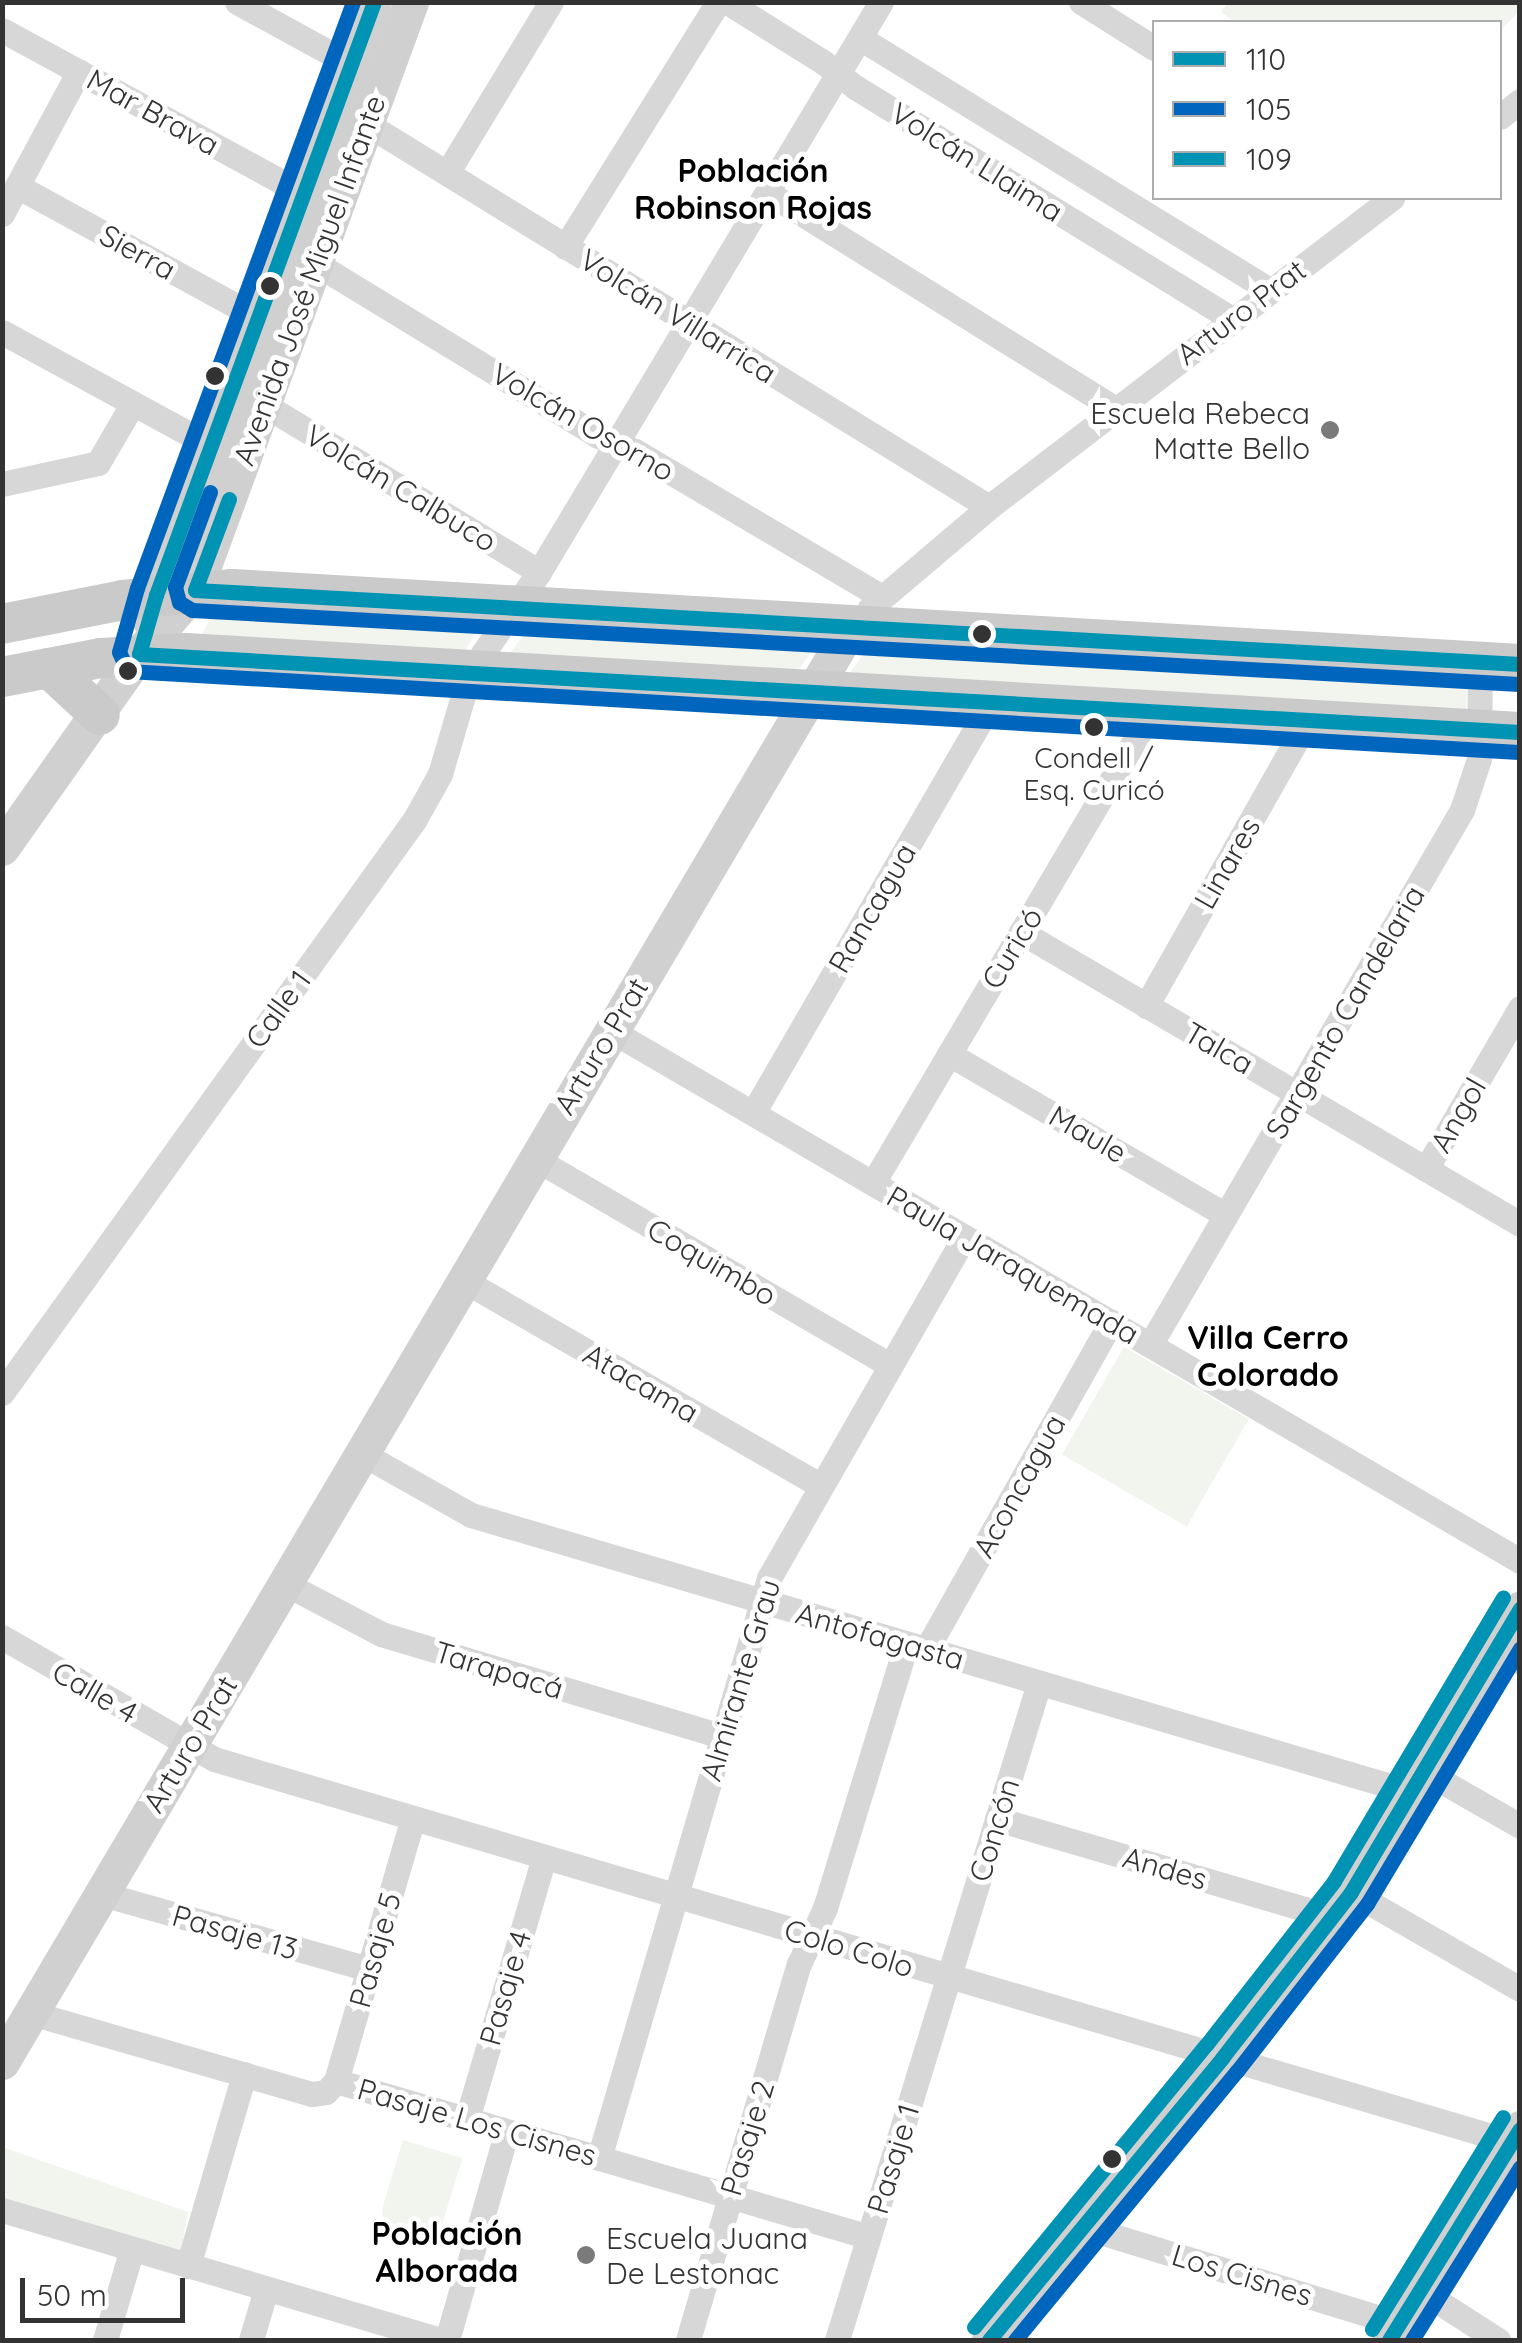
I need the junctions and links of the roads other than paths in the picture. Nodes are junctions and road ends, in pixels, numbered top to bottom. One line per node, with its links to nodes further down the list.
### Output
1 (237, 2): 12 (street)
2 (374, 2): 12 (street, Avenida José Miguel Infante)
3 (411, 2): 15 (street, Avenida José Miguel Infante)
4 (551, 2): 17 (street)
5 (718, 2): 24 (street)
6 (727, 2): 14 (street, Volcán Llaima)
7 (881, 2): 10 (street, Calle 1)
8 (1081, 2): 11 (street)
9 (2, 30): 13 (street, Mar Brava)
10 (860, 38): 14 (street, Calle 1); 26 (street, Volcán Llaima)
11 (1152, 47)
12 (351, 64): 15 (street); 20 (street, Avenida José Miguel Infante)
13 (79, 71): 18 (street); 20 (street, Mar Brava)
14 (838, 74): 19 (street, Calle 1); 28 (street, Volcán Llaima)
15 (382, 81): 16 (street, Avenida José Miguel Infante)
16 (366, 124): 17 (street, Volcán Villarrica); 25 (street, Avenida José Miguel Infante)
17 (447, 174): 24 (street, Volcán Villarrica)
18 (17, 186): 22 (street); 27 (street, Sierra)
19 (767, 192): 29 (street, Calle 1); 33 (street)
20 (304, 194): 23 (street, Avenida José Miguel Infante)
21 (1389, 200): 26 (street, Arturo Prat)
22 (2, 214)
23 (285, 244): 25 (street, Volcán Osorno); 27 (street, Avenida José Miguel Infante)
24 (566, 246): 29 (street, Volcán Villarrica)
25 (315, 263): 32 (street, Avenida José Miguel Infante); 34 (street, Volcán Osorno)
26 (1269, 290): 28 (street, Arturo Prat)
27 (258, 318): 35 (street, Avenida José Miguel Infante)
28 (1230, 318): 33 (street, Arturo Prat)
29 (688, 322): 34 (street, Calle 1); 37 (street, Volcán Villarrica)
30 (2, 332): 31 (street)
31 (133, 403): 35 (street); 36 (street)
32 (263, 404): 35 (street, Avenida José Miguel Infante); 38 (street, Volcán Calbuco)
33 (1116, 409): 37 (street, Arturo Prat)
34 (616, 443): 38 (street, Calle 1); 40 (street, Volcán Osorno)
35 (226, 454): 39 (street, Avenida José Miguel Infante)
36 (7, 481)
37 (989, 507): 40 (street, Arturo Prat)
38 (538, 572): 41 (street, Calle 1)
39 (176, 592): 41 (main road); 42 (main road); 44 (street, Avenida José Miguel Infante)
40 (882, 597): 43 (street, Arturo Prat)
41 (517, 606): 43 (main road); 48 (street, Calle 1)
42 (2, 624)
43 (852, 625): 45 (main road); 50 (street, Arturo Prat)
44 (139, 654): 47 (main road); 48 (main road); 53 (street, Avenida José Miguel Infante)
45 (1480, 662): 46 (main road); 55 (street, Sargento Candelaria)
46 (1520, 664)
47 (49, 668): 49 (main road); 53 (main road)
48 (470, 672): 50 (main road); 74 (street, Calle 1)
49 (2, 677)
50 (808, 693): 51 (main road); 60 (street, Arturo Prat)
51 (992, 703): 52 (main road); 63 (street, Rancagua)
52 (1152, 712): 54 (main road); 57 (street, Curicó)
53 (100, 714): 56 (street, Avenida José Miguel Infante)
54 (1308, 720): 55 (main road); 58 (street, Linares)
55 (1501, 730): 62 (street, Sargento Candelaria)
56 (2, 848)
57 (1021, 932): 58 (street, Talca); 61 (street, Curicó)
58 (1146, 1006): 62 (street, Talca)
59 (1520, 1008): 65 (street, Angol)
60 (610, 1030): 63 (street, Paula Jaraquemada); 64 (street, Arturo Prat)
61 (950, 1054): 66 (street, Curicó); 67 (street, Maule)
62 (1297, 1094): 65 (street, Talca); 67 (street, Sargento Candelaria)
63 (753, 1114): 66 (street, Paula Jaraquemada)
64 (534, 1158): 70 (street, Arturo Prat); 73 (street, Coquimbo)
65 (1426, 1169): 68 (street, Talca)
66 (872, 1184): 69 (street, Paula Jaraquemada)
67 (1226, 1215): 72 (street, Sargento Candelaria)
68 (1520, 1224)
69 (964, 1237): 71 (street, Paula Jaraquemada); 73 (street, Almirante Grau)
70 (463, 1280): 75 (street, Arturo Prat); 76 (street, Atacama)
71 (1111, 1322): 72 (street, Paula Jaraquemada); 82 (street, Aconcagua)
72 (1150, 1345): 77 (street, Paula Jaraquemada)
73 (890, 1365): 76 (street, Almirante Grau)
74 (2, 1392)
75 (362, 1452): 78 (street, Arturo Prat); 79 (street, Antofagasta)
76 (819, 1486): 79 (street, Almirante Grau)
77 (1520, 1561)
78 (284, 1584): 85 (street, Tarapacá); 86 (street, Arturo Prat)
79 (761, 1601): 82 (street, Antofagasta); 85 (street, Almirante Grau)
80 (1520, 1608): 83 (street)
81 (2, 1637): 86 (street, Calle 4)
82 (916, 1647): 84 (street, Antofagasta); 95 (street, Aconcagua)
83 (1508, 1656): 87 (street)
84 (1039, 1683): 87 (street, Antofagasta); 89 (street, Concón)
85 (722, 1736): 93 (street, Almirante Grau)
86 (189, 1746): 88 (street, Colo Colo); 92 (street, Arturo Prat)
87 (1418, 1781): 90 (street, Antofagasta); 94 (street)
88 (413, 1818): 91 (street, Colo Colo); 96 (street, Pasaje 5)
89 (997, 1819): 94 (street, Andes); 97 (street, Concón)
90 (1520, 1826)
91 (544, 1857): 93 (street, Colo Colo); 104 (street, Pasaje 4)
92 (102, 1894): 96 (street, Pasaje 13); 99 (street, Arturo Prat)
93 (676, 1896): 95 (street, Colo Colo); 107 (street, Almirante Grau)
94 (1342, 1904): 98 (street, Andes); 100 (street)
95 (812, 1937): 97 (street, Colo Colo); 108 (street, Pasaje 2)
96 (369, 1969): 103 (street, Pasaje 5)
97 (949, 1977): 100 (street, Colo Colo); 111 (street, Pasaje 1)
98 (1520, 1989)
99 (32, 2014): 101 (street, Arturo Prat); 102 (street, Pasaje Los Cisnes)
100 (1222, 2058): 106 (street, Colo Colo); 110 (street)
101 (2, 2062)
102 (244, 2074): 103 (street, Pasaje Los Cisnes); 113 (street)
103 (336, 2081): 104 (street, Pasaje Los Cisnes)
104 (467, 2119): 105 (street, Pasaje Los Cisnes)
105 (508, 2131): 107 (street, Pasaje Los Cisnes); 120 (street)
106 (1515, 2135): 115 (street)
107 (599, 2158): 108 (street, Pasaje Los Cisnes)
108 (730, 2196): 111 (street, Pasaje Los Cisnes); 121 (street, Pasaje 2)
109 (2, 2210): 112 (street)
110 (1084, 2226): 116 (street, Los Cisnes); 123 (street)
111 (869, 2237): 122 (street, Pasaje 1)
112 (132, 2249): 113 (street); 118 (street)
113 (188, 2266): 114 (street)
114 (266, 2289): 117 (street); 119 (street)
115 (1420, 2290): 116 (street); 124 (street)
116 (1394, 2332)
117 (392, 2334): 120 (street)
118 (105, 2340)
119 (251, 2340)
120 (444, 2340)
121 (688, 2340)
122 (837, 2340)
123 (990, 2340)
124 (1498, 2340)

